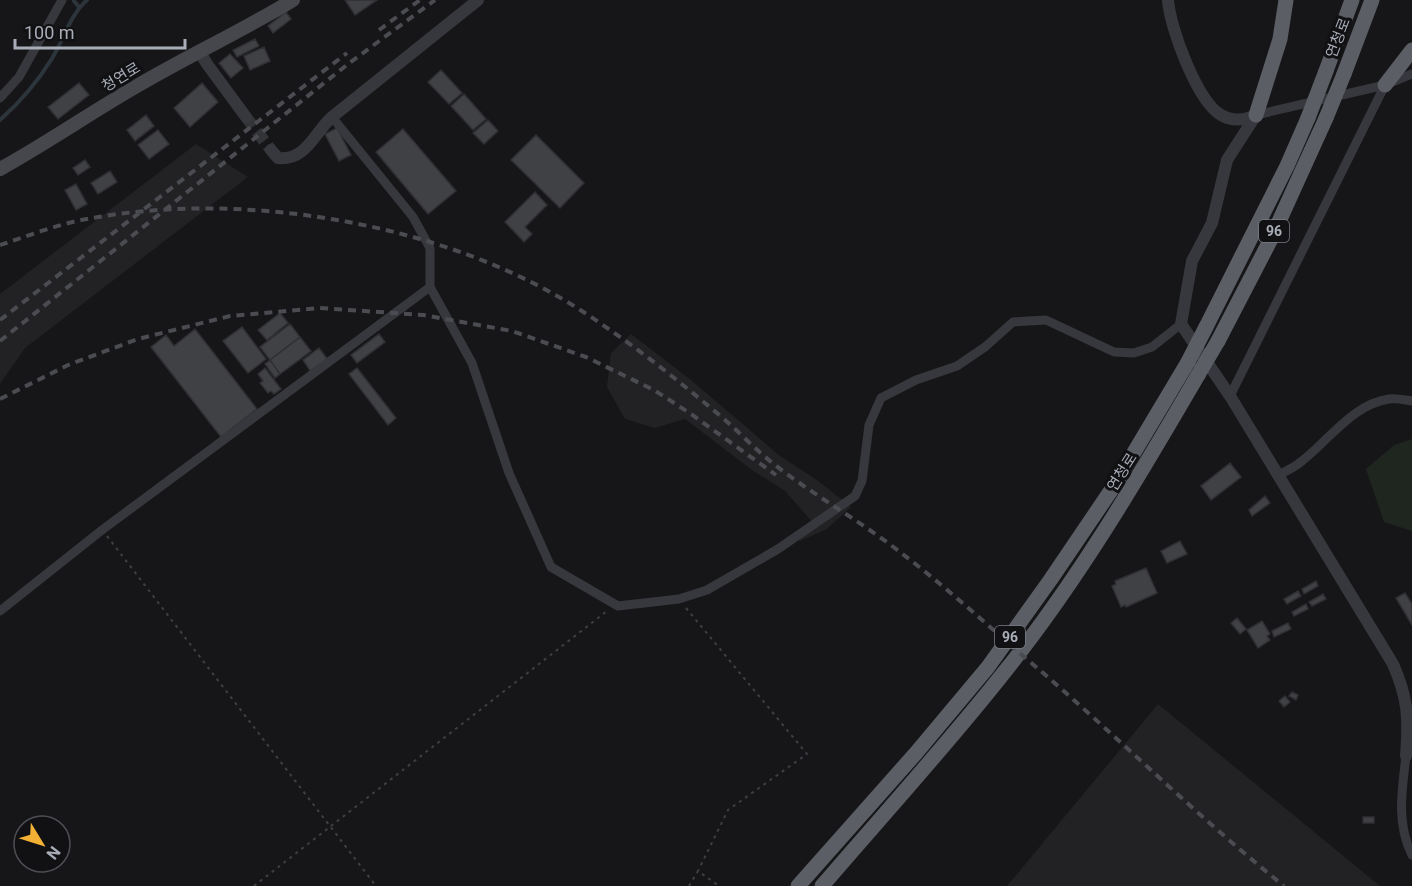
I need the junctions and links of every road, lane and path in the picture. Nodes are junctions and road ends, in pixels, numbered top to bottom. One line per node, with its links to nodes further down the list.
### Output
1 (62, 0): 12 (street)
2 (293, 0): 9 (main road, 청연로)
3 (478, 0): 15 (street)
4 (1168, 0): 13 (street)
5 (1286, 0): 13 (highway)
6 (1352, 0): 35 (highway, 연청로 / 96, bridge)
7 (1372, 0): 36 (highway, 연청로 / 96, bridge)
8 (1412, 50): 11 (highway)
9 (199, 51): 14 (street); 17 (main road, 청연로)
10 (1412, 74): 11 (street)
11 (1385, 85): 13 (street); 20 (street)
12 (0, 99)
13 (1256, 115): 19 (street)
14 (246, 117)
15 (332, 117): 16 (street); 18 (street)
16 (271, 150)
17 (0, 169)
18 (430, 287): 23 (street); 25 (street)
19 (1181, 324): 20 (street); 24 (street)
20 (1230, 396): 22 (street)
21 (1412, 401): 22 (street)
22 (1278, 475): 27 (street)
23 (102, 530): 26 (street); 28 (path)
24 (679, 599): 25 (street); 30 (path)
25 (618, 606): 28 (path)
26 (0, 611)
27 (1406, 756): 29 (street)
28 (330, 826): 31 (path); 32 (path)
29 (1412, 855)
30 (698, 872): 33 (path); 34 (path)
31 (254, 886)
32 (376, 886)
33 (688, 886)
34 (719, 886)
35 (798, 886)
36 (822, 886)

